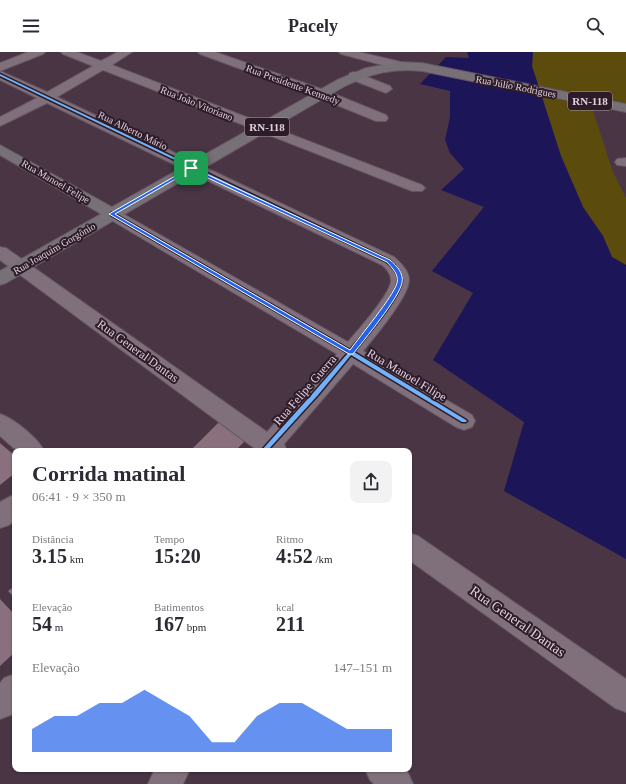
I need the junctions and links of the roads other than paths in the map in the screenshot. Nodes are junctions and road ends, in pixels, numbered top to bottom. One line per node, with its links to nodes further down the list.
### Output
1 (39, 52): 8 (street)
2 (67, 52): 7 (street, Rua João Vitoriano)
3 (126, 52): 7 (street)
4 (204, 52): 13 (street, Rua Presidente Kennedy)
5 (345, 52): 6 (street)
6 (397, 58): 9 (main road, Rua Joaquim Gorgônio / RN-118); 11 (main road, Rua Joaquim Gorgônio / RN-118)
7 (103, 66): 14 (street); 18 (street, Rua João Vitoriano)
8 (0, 67)
9 (429, 69): 15 (main road, Rua Júlio Rodrigues / RN-118)
10 (0, 75): 14 (street, Rua Alberto Mário)
11 (354, 76): 12 (street); 13 (main road, Rua Joaquim Gorgônio / RN-118)
12 (386, 88)
13 (322, 94): 16 (street, Rua Presidente Kennedy); 18 (main road, Rua Joaquim Gorgônio / RN-118)
14 (46, 98): 17 (street); 20 (street, Rua Alberto Mário)
15 (626, 108)
16 (380, 118)
17 (0, 122)
18 (263, 129): 20 (main road, Rua Joaquim Gorgônio / RN-118); 21 (street, Rua João Vitoriano)
19 (0, 149): 22 (main road, Rua Manoel Felipe)
20 (191, 168): 22 (main road, Rua Joaquim Gorgônio / RN-118); 24 (street, Rua Alberto Mário)
21 (417, 188)
22 (112, 214): 25 (main road, Rua Joaquim Gorgônio / RN-118); 27 (street, Rua Manoel Filipe)
23 (0, 252): 25 (street, Rua General Dantas)
24 (388, 261): 27 (street, Rua Felipe Guerra)
25 (21, 267): 26 (main road, Rua Joaquim Gorgônio / RN-118); 31 (street, Rua General Dantas)
26 (0, 279)
27 (351, 353): 28 (street, Rua Manoel Filipe); 32 (street, Rua Felipe Guerra)
28 (464, 421)
29 (0, 423): 30 (street)
30 (29, 448)
31 (269, 448)
32 (271, 448)
33 (12, 507): 34 (street)
34 (0, 516)
35 (412, 546): 37 (street, Rua General Dantas)
36 (12, 692): 38 (street)
37 (626, 697)
38 (0, 704)
39 (172, 772): 41 (street)
40 (384, 772): 42 (street)
41 (164, 784)
42 (397, 784)

